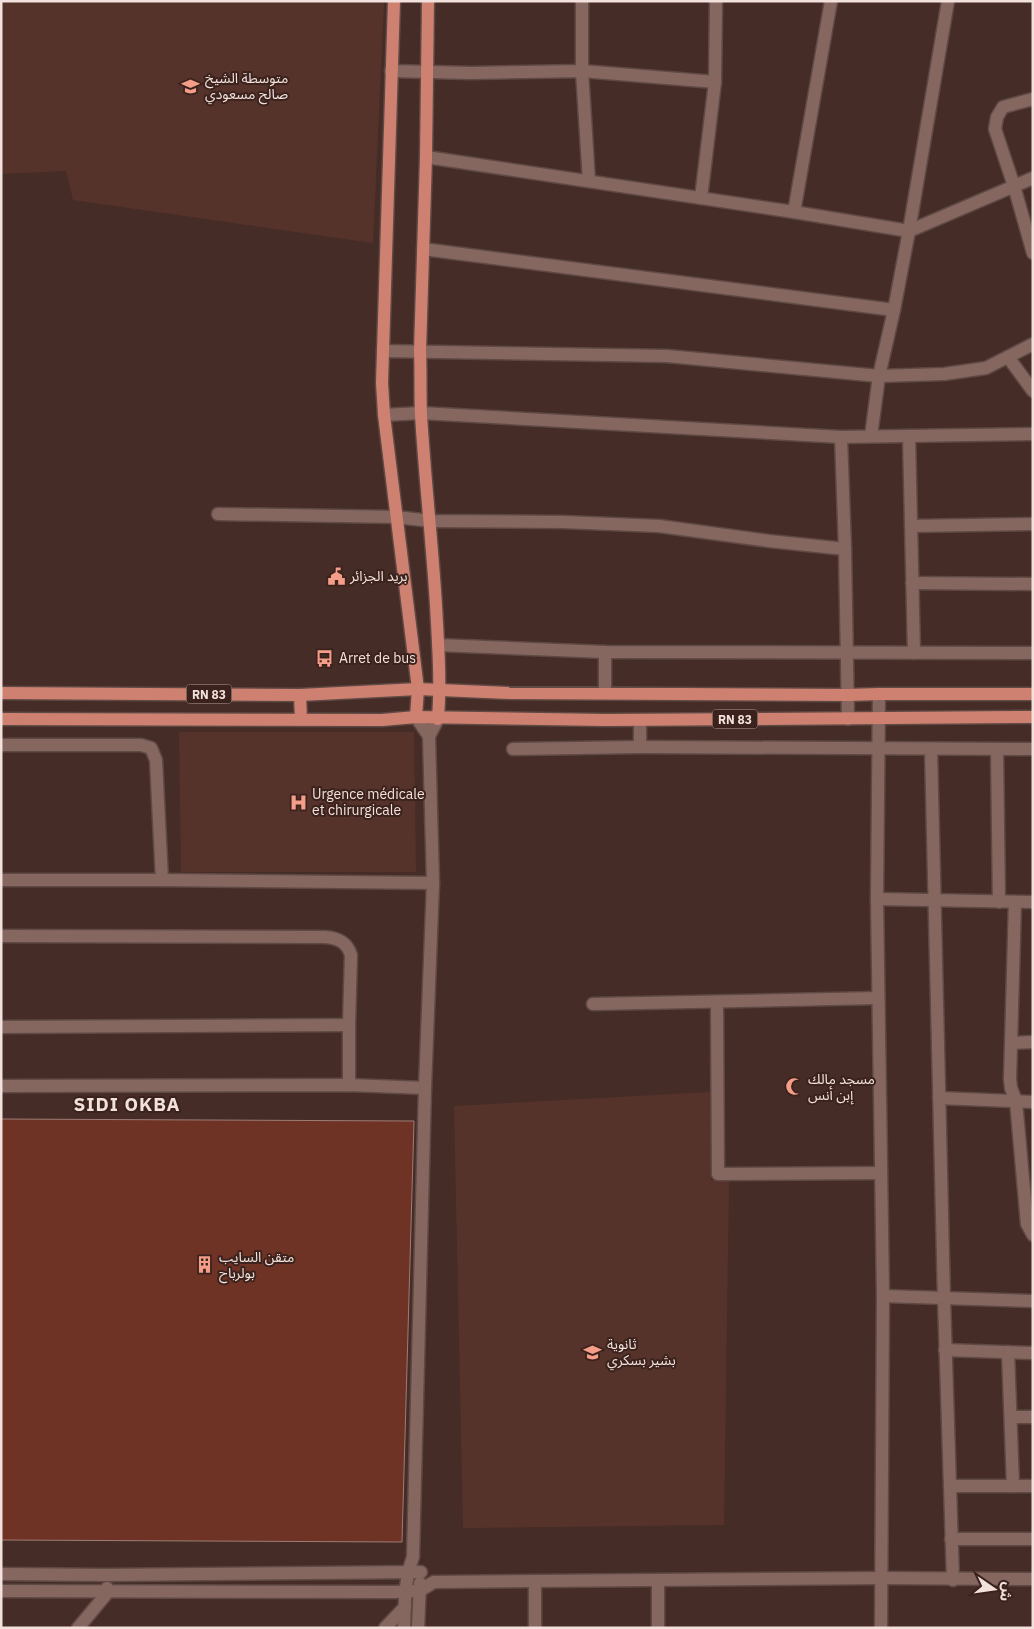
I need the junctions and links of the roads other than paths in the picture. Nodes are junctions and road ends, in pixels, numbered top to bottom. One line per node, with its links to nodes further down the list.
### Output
1 (394, 1): 7 (main road)
2 (428, 1): 9 (main road)
3 (582, 1): 8 (street)
4 (716, 1): 10 (street)
5 (831, 1): 17 (street)
6 (948, 1): 18 (street)
7 (391, 71): 9 (street); 23 (main road)
8 (582, 71): 9 (street); 10 (street); 14 (street)
9 (427, 73): 12 (main road)
10 (715, 82): 16 (street)
11 (1033, 99): 15 (street)
12 (426, 157): 14 (street); 19 (main road)
13 (1033, 178): 15 (street)
14 (589, 181): 16 (street)
15 (1014, 186): 18 (street); 20 (street)
16 (701, 198): 17 (street)
17 (794, 212): 18 (street)
18 (909, 231): 21 (street)
19 (423, 249): 21 (street); 24 (main road)
20 (1033, 253)
21 (894, 310): 26 (street)
22 (1033, 344): 25 (street)
23 (383, 351): 24 (street); 29 (main road)
24 (420, 351): 26 (street); 28 (main road)
25 (1008, 357): 26 (street); 27 (street)
26 (879, 376): 31 (street)
27 (1033, 391)
28 (421, 413): 29 (street); 33 (street); 36 (main road)
29 (384, 416): 35 (main road)
30 (1033, 434): 32 (street)
31 (871, 436): 32 (street); 33 (street)
32 (909, 436): 38 (street)
33 (841, 437): 39 (street)
34 (218, 514): 35 (street)
35 (396, 517): 36 (street); 47 (main road)
36 (431, 521): 39 (street); 42 (main road)
37 (1033, 524): 38 (street)
38 (911, 526): 40 (street)
39 (845, 549): 44 (street)
40 (912, 583): 41 (street); 45 (street)
41 (1033, 584)
42 (438, 645): 43 (street); 48 (main road)
43 (605, 652): 44 (street); 50 (street)
44 (846, 652): 45 (street); 54 (street)
45 (914, 653): 46 (street)
46 (1033, 653)
47 (418, 689): 48 (main road, RN 83); 53 (main road, RN 83); 55 (main road)
48 (440, 690): 50 (main road, RN 83); 60 (main road)
49 (1, 693): 53 (main road, RN 83)
50 (605, 693): 54 (main road, RN 83)
51 (879, 694): 52 (main road, RN 83); 54 (main road, RN 83); 57 (street)
52 (1033, 694)
53 (300, 695): 59 (main road)
54 (848, 695): 61 (street)
55 (416, 717): 59 (main road, RN 83); 60 (main road, RN 83); 63 (street)
56 (1033, 717): 57 (main road, RN 83)
57 (880, 718): 61 (main road, RN 83); 67 (street)
58 (1, 719): 59 (main road, RN 83)
59 (301, 719)
60 (438, 719): 62 (main road, RN 83); 63 (street)
61 (848, 719): 62 (main road, RN 83)
62 (640, 720): 65 (street)
63 (429, 736): 73 (street)
64 (1, 745): 72 (street)
65 (640, 747): 66 (street); 67 (street)
66 (513, 749)
67 (878, 749): 68 (street); 74 (street)
68 (931, 749): 69 (street); 75 (street)
69 (996, 749): 70 (street); 76 (street)
70 (1033, 749)
71 (1, 880): 72 (street)
72 (162, 880): 73 (street)
73 (433, 884): 89 (street)
74 (877, 899): 75 (street); 80 (street)
75 (934, 901): 76 (street); 90 (street)
76 (999, 902): 77 (street)
77 (1016, 902): 78 (street); 86 (street)
78 (1033, 902)
79 (1, 936): 83 (street)
80 (878, 998): 81 (street); 93 (street)
81 (718, 1002): 82 (street); 93 (street)
82 (593, 1004)
83 (348, 1025): 84 (street); 87 (street)
84 (1, 1027)
85 (1033, 1042): 86 (street)
86 (1012, 1043): 91 (street)
87 (349, 1084): 88 (street); 89 (street)
88 (1, 1086)
89 (425, 1088): 108 (street)
90 (939, 1098): 91 (street); 96 (street)
91 (1016, 1101): 92 (street); 94 (street)
92 (1033, 1102)
93 (881, 1173): 95 (street)
94 (1033, 1235)
95 (883, 1296): 96 (street); 113 (street)
96 (944, 1299): 97 (street); 98 (street)
97 (1033, 1301)
98 (945, 1350): 99 (street); 103 (street)
99 (1008, 1352): 100 (street); 101 (street)
100 (1033, 1353)
101 (1011, 1417): 102 (street); 104 (street)
102 (1033, 1417)
103 (950, 1486): 104 (street); 107 (street)
104 (1013, 1486): 105 (street)
105 (1033, 1486)
106 (1033, 1538): 107 (street)
107 (951, 1539): 115 (street)
108 (413, 1558): 109 (street); 110 (street)
109 (421, 1572): 110 (street); 117 (street); 121 (street)
110 (407, 1573): 112 (street); 120 (street)
111 (1, 1574): 112 (street)
112 (106, 1575): 122 (street)
113 (882, 1578): 114 (street); 115 (street); 130 (street)
114 (658, 1580): 118 (street); 129 (street)
115 (953, 1580): 116 (street)
116 (1033, 1580)
117 (434, 1582): 118 (street); 121 (street)
118 (535, 1582): 128 (street)
119 (1, 1591): 122 (street)
120 (405, 1591): 121 (street); 122 (street); 123 (street)
121 (419, 1591): 127 (street)
122 (108, 1592): 124 (street)
123 (405, 1607): 125 (street); 126 (street)
124 (78, 1628)
125 (385, 1628)
126 (404, 1628)
127 (418, 1628)
128 (535, 1628)
129 (658, 1628)
130 (881, 1628)

